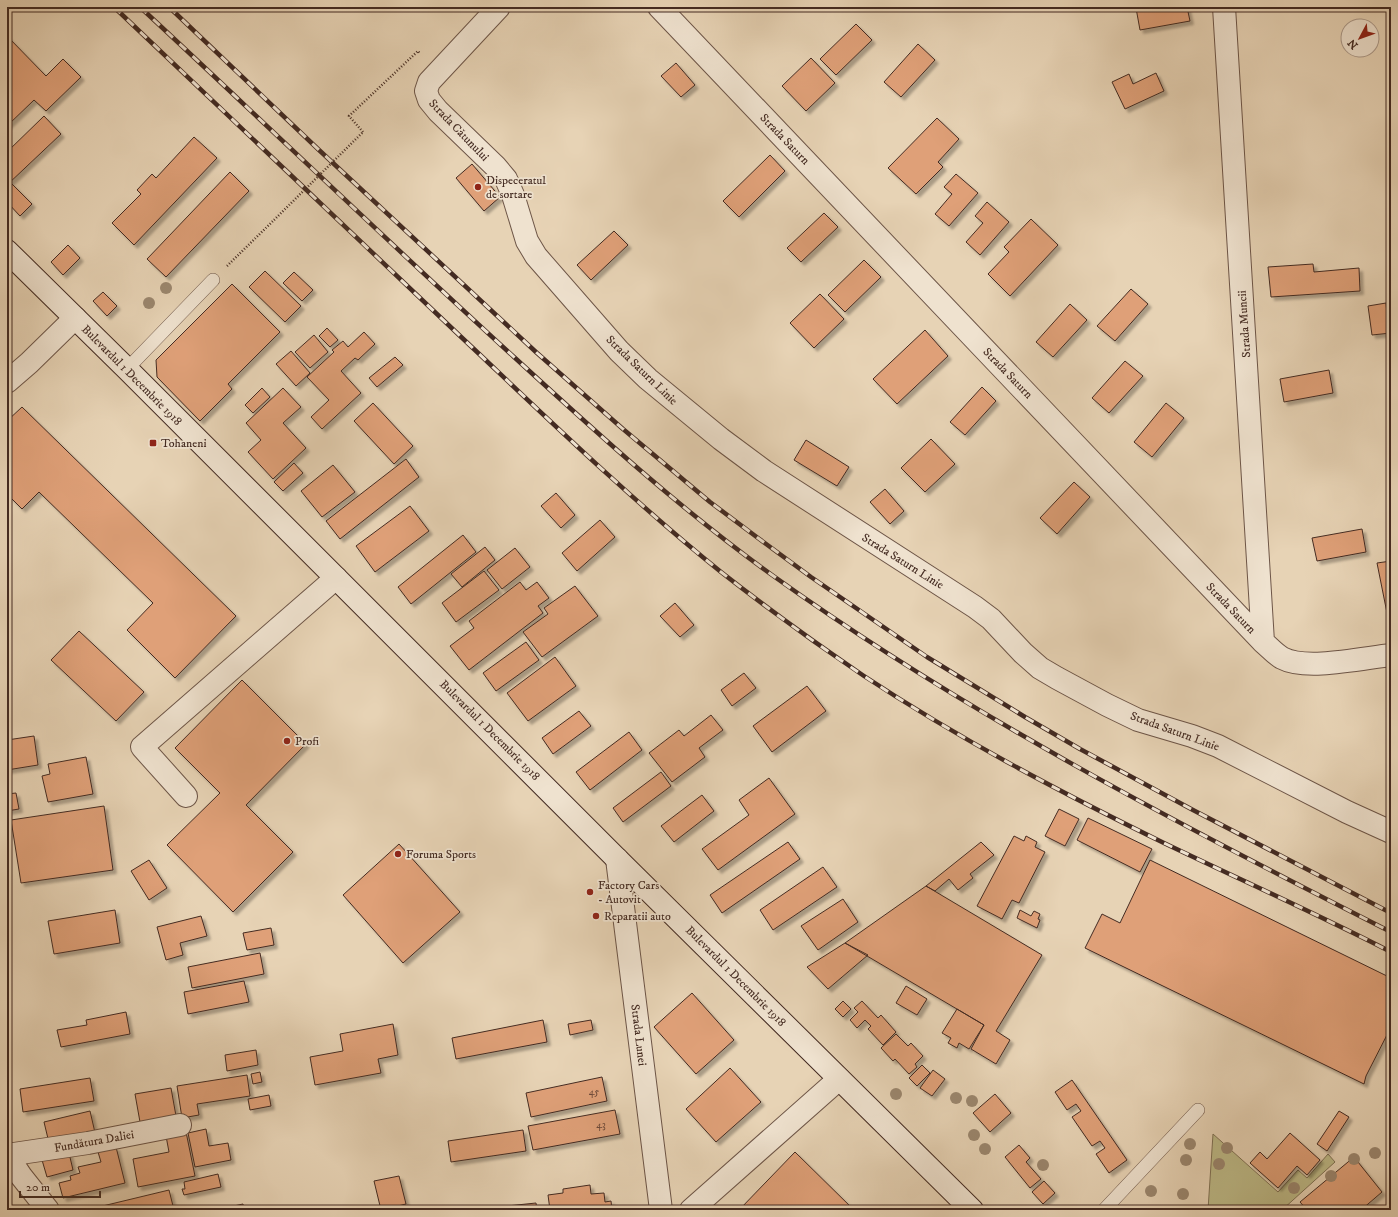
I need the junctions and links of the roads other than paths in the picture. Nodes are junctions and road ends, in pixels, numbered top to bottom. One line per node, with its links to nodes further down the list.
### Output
1 (500, 7): 4 (street, Strada Cătunului)
2 (660, 7): 11 (street, Strada Saturn)
3 (1224, 7): 11 (street, Strada Muncii)
4 (506, 179): 14 (street, Strada Saturn Linie)
5 (7, 251): 7 (street, Bulevardul 1 Decembrie 1918)
6 (213, 280): 8 (lane)
7 (75, 318): 8 (street, Bulevardul 1 Decembrie 1918); 9 (street)
8 (127, 369): 10 (street, Bulevardul 1 Decembrie 1918)
9 (7, 382)
10 (336, 578): 13 (street); 15 (street, Bulevardul 1 Decembrie 1918)
11 (1263, 642): 12 (street, Strada Saturn)
12 (1391, 655)
13 (186, 796)
14 (1391, 832)
15 (618, 859): 16 (street, Bulevardul 1 Decembrie 1918); 21 (street, Strada Lunei)
16 (839, 1079): 22 (street); 23 (street, Bulevardul 1 Decembrie 1918)
17 (1198, 1110): 24 (lane)
18 (180, 1125): 19 (street, Fundătura Daliei)
19 (7, 1155): 20 (street)
20 (48, 1210)
21 (661, 1210)
22 (691, 1210)
23 (972, 1210)
24 (1104, 1210)

